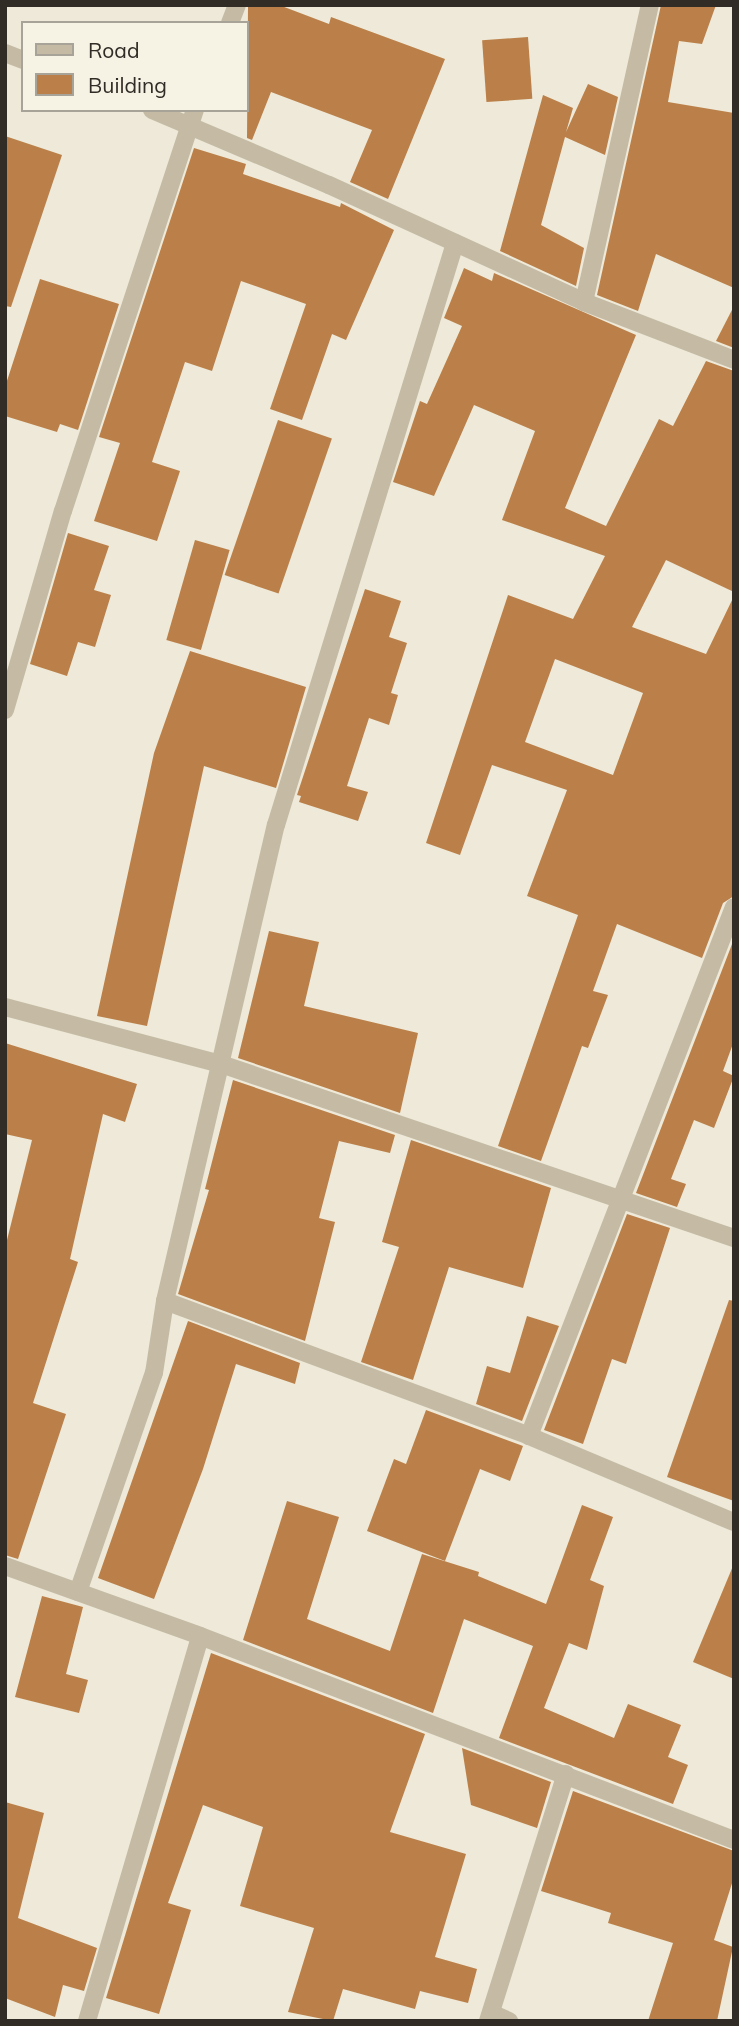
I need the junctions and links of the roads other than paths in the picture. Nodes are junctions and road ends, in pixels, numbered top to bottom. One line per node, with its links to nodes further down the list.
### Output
1 (650, 5): 5 (street)
2 (163, 112): 3 (street)
3 (192, 117): 4 (street); 7 (street)
4 (455, 243): 5 (street); 10 (street)
5 (584, 302): 6 (street)
6 (734, 360)
7 (5, 710)
8 (734, 906): 11 (street)
9 (5, 1007): 10 (street)
10 (221, 1064): 11 (street); 13 (street)
11 (622, 1202): 12 (street); 14 (street)
12 (734, 1238)
13 (164, 1301): 14 (street); 17 (street)
14 (529, 1436): 15 (street)
15 (734, 1522)
16 (5, 1566): 17 (street)
17 (78, 1592): 18 (street)
18 (200, 1636): 19 (street); 22 (street)
19 (566, 1774): 20 (street); 21 (street)
20 (734, 1840)
21 (490, 2017): 23 (street)
22 (87, 2021)
23 (509, 2021)

